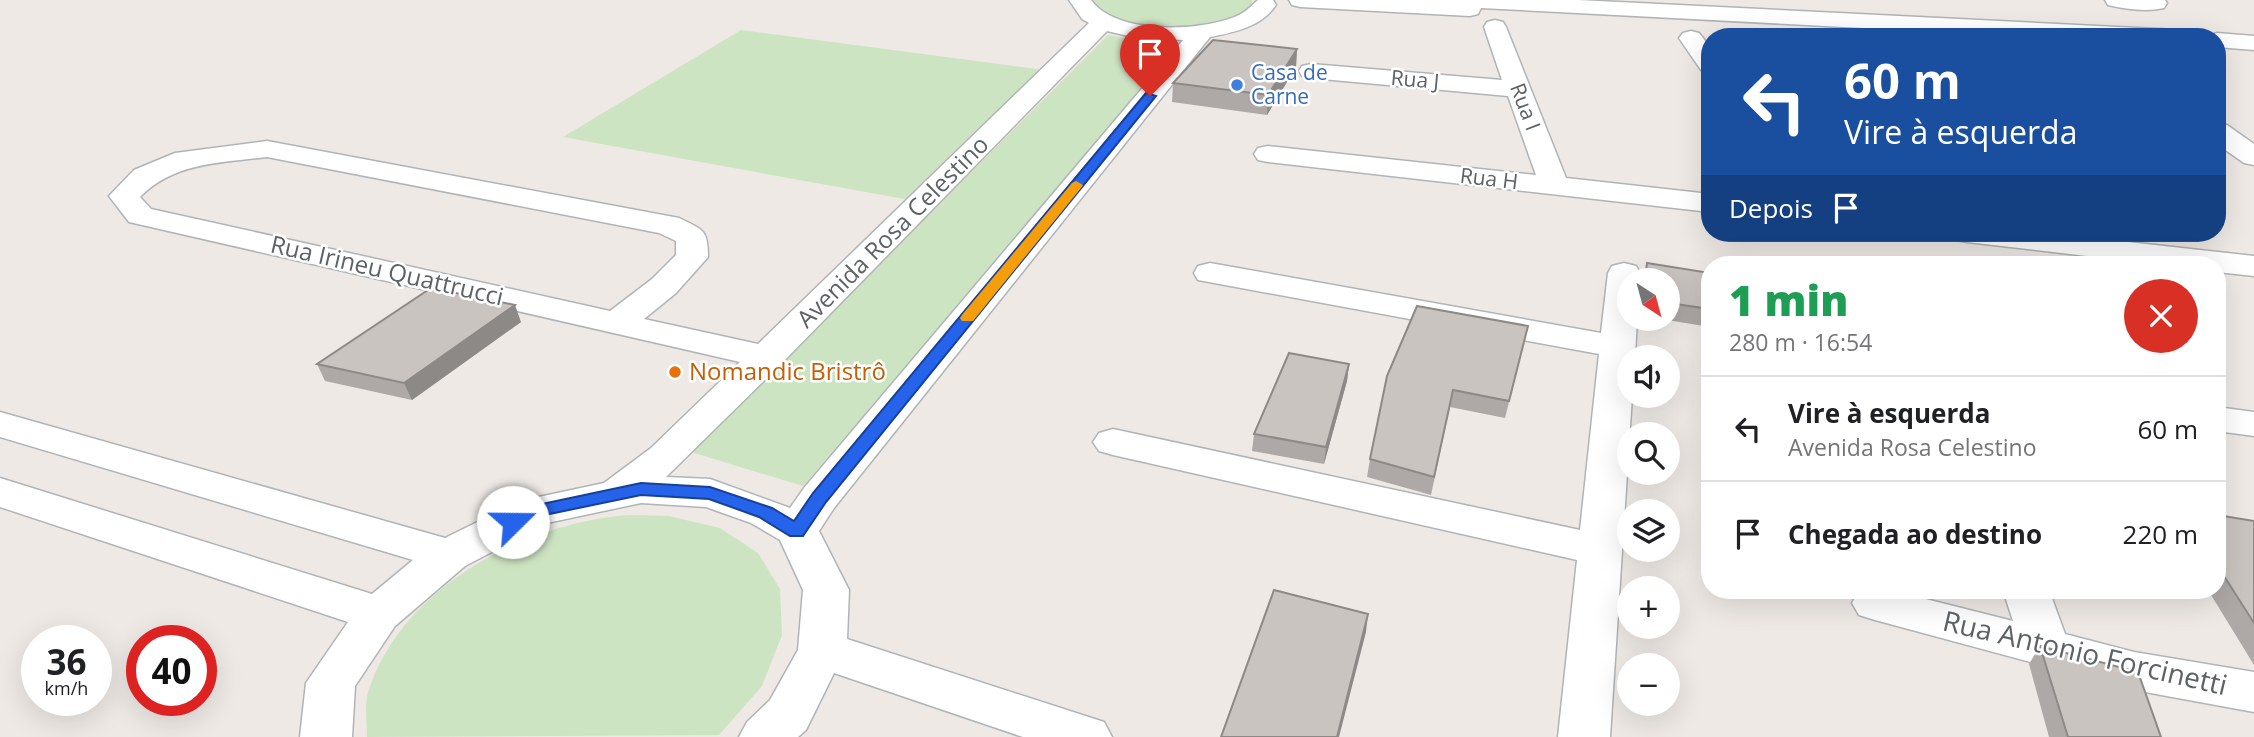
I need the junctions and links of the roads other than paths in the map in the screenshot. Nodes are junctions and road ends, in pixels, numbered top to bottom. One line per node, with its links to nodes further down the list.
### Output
1 (1080, 0): 11 (street)
2 (1291, 0): 8 (street)
3 (1300, 0): 10 (street)
4 (1446, 0): 10 (street)
5 (1931, 0): 12 (street)
6 (2116, 0): 7 (street)
7 (2154, 1)
8 (1265, 2): 18 (street)
9 (1971, 5): 17 (street)
10 (1719, 18): 12 (street); 14 (street); 15 (street)
11 (1103, 22): 18 (street); 39 (street, Avenida Rosa Celestino)
12 (1877, 22): 16 (street)
13 (1495, 27): 26 (street, Rua I)
14 (1738, 28)
15 (1802, 28)
16 (2000, 28)
17 (2048, 28)
18 (1202, 32): 47 (street)
19 (1691, 38): 24 (street)
20 (2226, 41): 21 (street)
21 (2254, 43)
22 (2226, 48): 23 (street)
23 (2254, 50)
24 (1701, 52)
25 (1311, 71): 26 (street, Rua J)
26 (1518, 89): 30 (street, Rua I)
27 (2226, 137): 29 (street)
28 (1268, 154): 30 (street, Rua H)
29 (2254, 157)
30 (1555, 187): 31 (street, Rua H)
31 (1701, 202)
32 (2104, 242): 33 (street)
33 (2188, 256)
34 (2226, 262): 35 (street)
35 (2254, 267)
36 (1210, 273): 38 (street)
37 (617, 323): 37 (street, Rua Irineu Quattrucci); 39 (street, Rua Irineu Quattrucci)
38 (1617, 346)
39 (767, 357): 46 (street, Avenida Rosa Celestino)
40 (1617, 357): 48 (street)
41 (2226, 420): 43 (street)
42 (0, 424): 49 (street)
43 (2254, 424)
44 (1113, 442): 48 (street)
45 (0, 492): 52 (street)
46 (616, 494): 47 (street, Avenida Rosa Celestino); 49 (street, Avenida Rosa Celestino)
47 (797, 531): 54 (street)
48 (1600, 550): 59 (street)
49 (449, 555): 52 (street, Avenida Rosa Celestino)
50 (2029, 599): 53 (street)
51 (1875, 603): 53 (street, Rua Antonio Forcinetti)
52 (379, 614): 57 (street, Avenida Rosa Celestino)
53 (2046, 647): 55 (street, Rua Antonio Forcinetti)
54 (822, 650): 56 (street); 58 (street)
55 (2254, 692)
56 (780, 734)
57 (326, 737)
58 (1086, 737)
59 (1584, 737)

